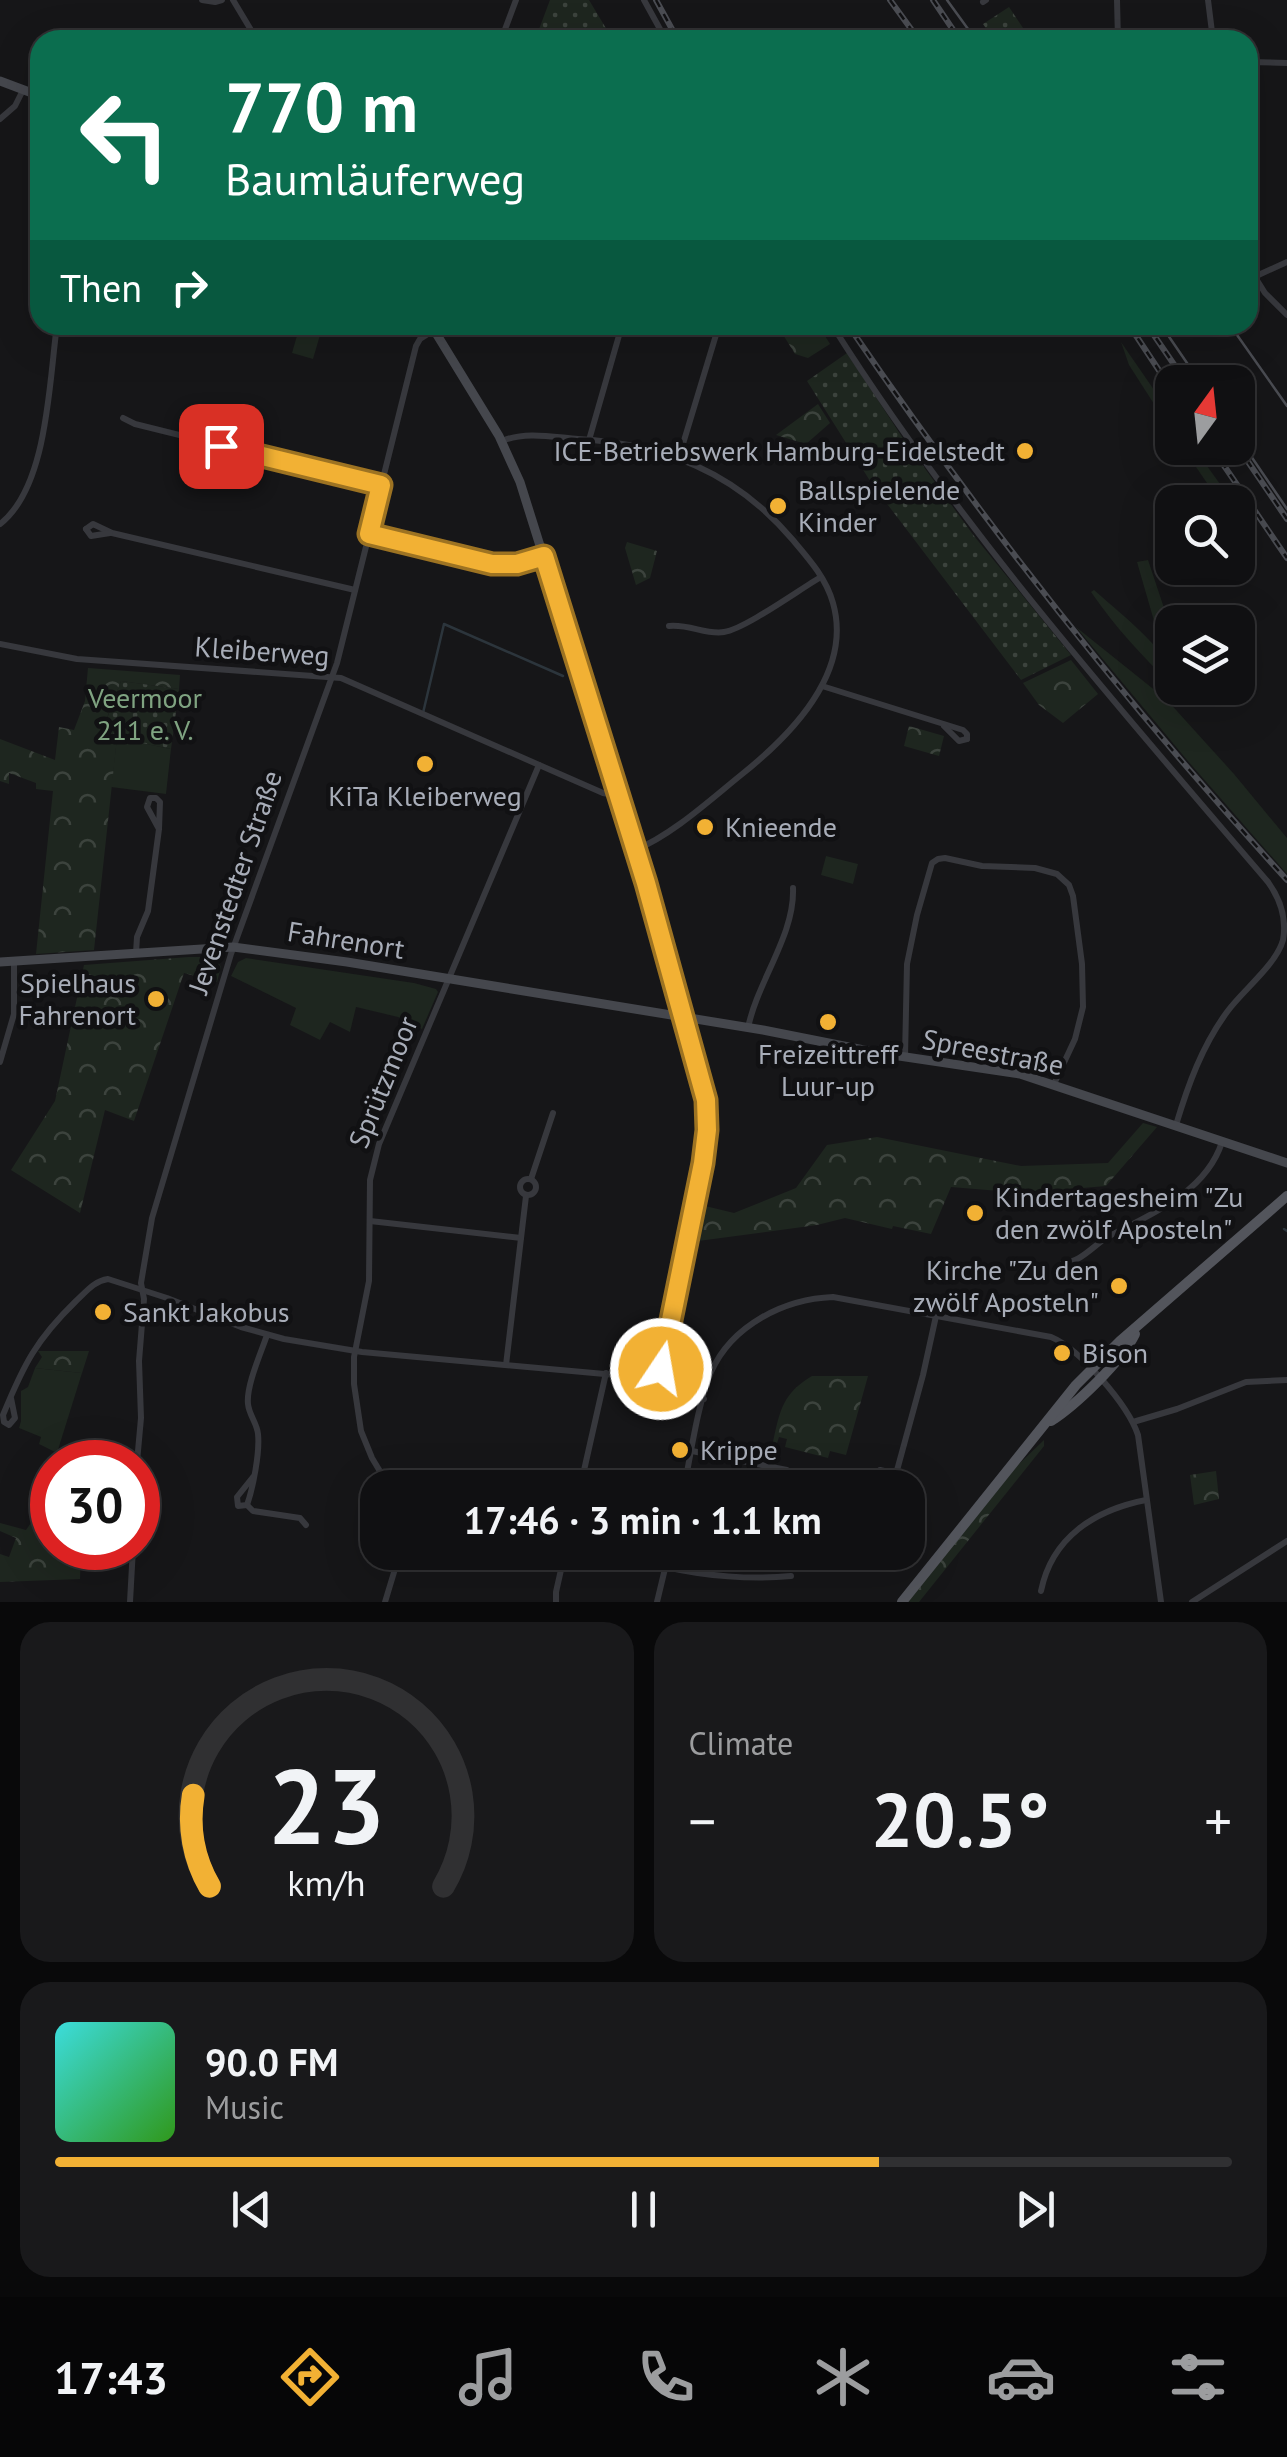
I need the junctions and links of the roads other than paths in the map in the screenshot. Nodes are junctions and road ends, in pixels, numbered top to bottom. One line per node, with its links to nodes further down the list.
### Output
1 (202, 0): 2 (street)
2 (222, 0)
3 (233, 0): 8 (street)
4 (516, 0): 9 (street)
5 (644, 0): 10 (street)
6 (1117, 0): 11 (street)
7 (1208, 0): 12 (street)
8 (251, 30)
9 (506, 30)
10 (660, 30)
11 (1118, 30)
12 (1212, 30)
13 (1258, 62): 14 (street)
14 (1287, 63)
15 (0, 81): 16 (street)
16 (23, 90): 17 (street); 18 (street)
17 (30, 92)
18 (0, 119)
19 (1287, 262): 20 (street)
20 (1258, 275)
21 (1258, 283): 22 (street)
22 (1287, 315)
23 (56, 335): 34 (street)
24 (425, 335): 33 (street, Jevenstedter Straße)
25 (437, 335): 31 (street)
26 (619, 335): 30 (street)
27 (716, 335): 32 (street)
28 (839, 335): 61 (street)
29 (123, 418): 33 (street)
30 (589, 440): 31 (street); 32 (street)
31 (502, 441): 37 (street)
32 (679, 457): 38 (street)
33 (381, 485): 36 (street, Jevenstedter Straße)
34 (0, 524)
35 (112, 533): 39 (street)
36 (369, 534): 37 (street); 39 (street, Jevenstedter Straße)
37 (544, 556): 46 (street)
38 (821, 577): 40 (street); 43 (street)
39 (355, 590): 42 (street, Jevenstedter Straße)
40 (670, 626)
41 (0, 644): 42 (street, Kleiberweg)
42 (332, 678): 45 (street, Kleiberweg); 50 (street, Jevenstedter Straße)
43 (822, 686): 44 (street); 48 (street)
44 (939, 722)
45 (539, 765): 46 (street, Kleiberweg); 54 (street, Sprützmoor)
46 (618, 796): 48 (street)
47 (159, 828): 51 (street)
48 (635, 850): 55 (street)
49 (793, 888): 56 (street)
50 (233, 948): 51 (street, Fahrenort); 54 (street, Fahrenort); 68 (street, Jevenstedter Straße)
51 (136, 954): 53 (street, Fahrenort)
52 (0, 962): 53 (street, Fahrenort)
53 (14, 963): 58 (street)
54 (450, 979): 55 (street, Fahrenort); 65 (street, Sprützmoor)
55 (682, 1017): 56 (street, Spreestraße); 75 (street)
56 (748, 1028): 57 (street, Spreestraße)
57 (905, 1057): 59 (street, Spreestraße); 59 (street)
58 (0, 1062)
59 (1054, 1084): 61 (street, Spreestraße)
60 (553, 1112): 66 (street)
61 (1176, 1125): 62 (street, Spreestraße)
62 (1223, 1141): 63 (street, Spreestraße); 67 (street)
63 (1287, 1163)
64 (1287, 1196): 74 (main road)
65 (370, 1221): 66 (street); 71 (street, Sprützmoor)
66 (521, 1238): 72 (street)
67 (1062, 1263)
68 (142, 1289): 70 (street); 77 (street); 80 (street, Jevenstedter Straße)
69 (936, 1316): 74 (street); 78 (street); 86 (street)
70 (267, 1335): 71 (street); 87 (street)
71 (355, 1351): 72 (street); 82 (street, Sprützmoor)
72 (506, 1365): 73 (street)
73 (606, 1373): 75 (street); 83 (street)
74 (1095, 1374): 79 (street); 103 (main road)
75 (660, 1378): 78 (street)
76 (1287, 1380): 79 (street)
77 (10, 1398)
78 (704, 1399): 81 (street)
79 (1133, 1422): 88 (street)
80 (138, 1440)
81 (692, 1450): 84 (street); 85 (street)
82 (379, 1470)
83 (584, 1470)
84 (688, 1470)
85 (787, 1470)
86 (897, 1470)
87 (253, 1476): 89 (street); 89 (street)
88 (1146, 1500): 98 (street); 104 (street)
89 (247, 1505): 90 (street)
90 (306, 1525)
91 (1287, 1540): 105 (street)
92 (132, 1570): 99 (street)
93 (394, 1570): 100 (street)
94 (561, 1570): 101 (street)
95 (665, 1570): 102 (street)
96 (682, 1570): 97 (street)
97 (791, 1576)
98 (1041, 1591)
99 (130, 1602)
100 (386, 1602)
101 (556, 1602)
102 (658, 1602)
103 (902, 1602)
104 (1162, 1602)
105 (1192, 1602)

